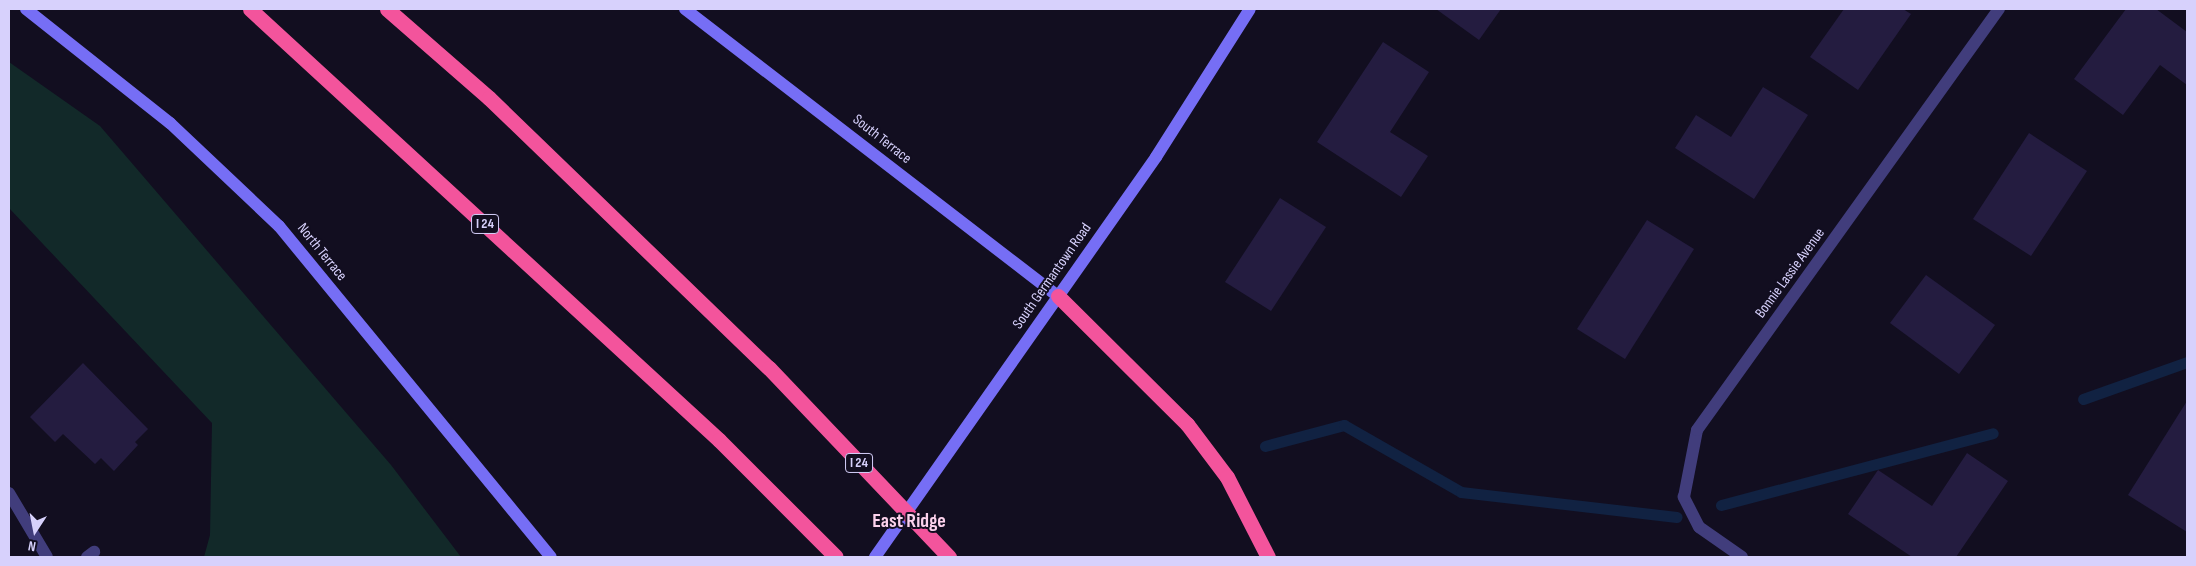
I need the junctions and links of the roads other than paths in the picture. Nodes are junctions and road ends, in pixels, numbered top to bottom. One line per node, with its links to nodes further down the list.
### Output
1 (26, 9): 10 (street, North Terrace)
2 (250, 9): 11 (highway, I 24)
3 (387, 9): 13 (highway, I 24, bridge)
4 (685, 9): 7 (street, South Terrace)
5 (1250, 9): 7 (street, South Germantown Road)
6 (1999, 9): 15 (street, Bonnie Lassie Avenue)
7 (1058, 296): 12 (street, South Germantown Road); 14 (highway)
8 (9, 493): 9 (street)
9 (47, 557)
10 (551, 557)
11 (836, 557)
12 (875, 557)
13 (950, 557)
14 (1268, 557)
15 (1742, 557)

